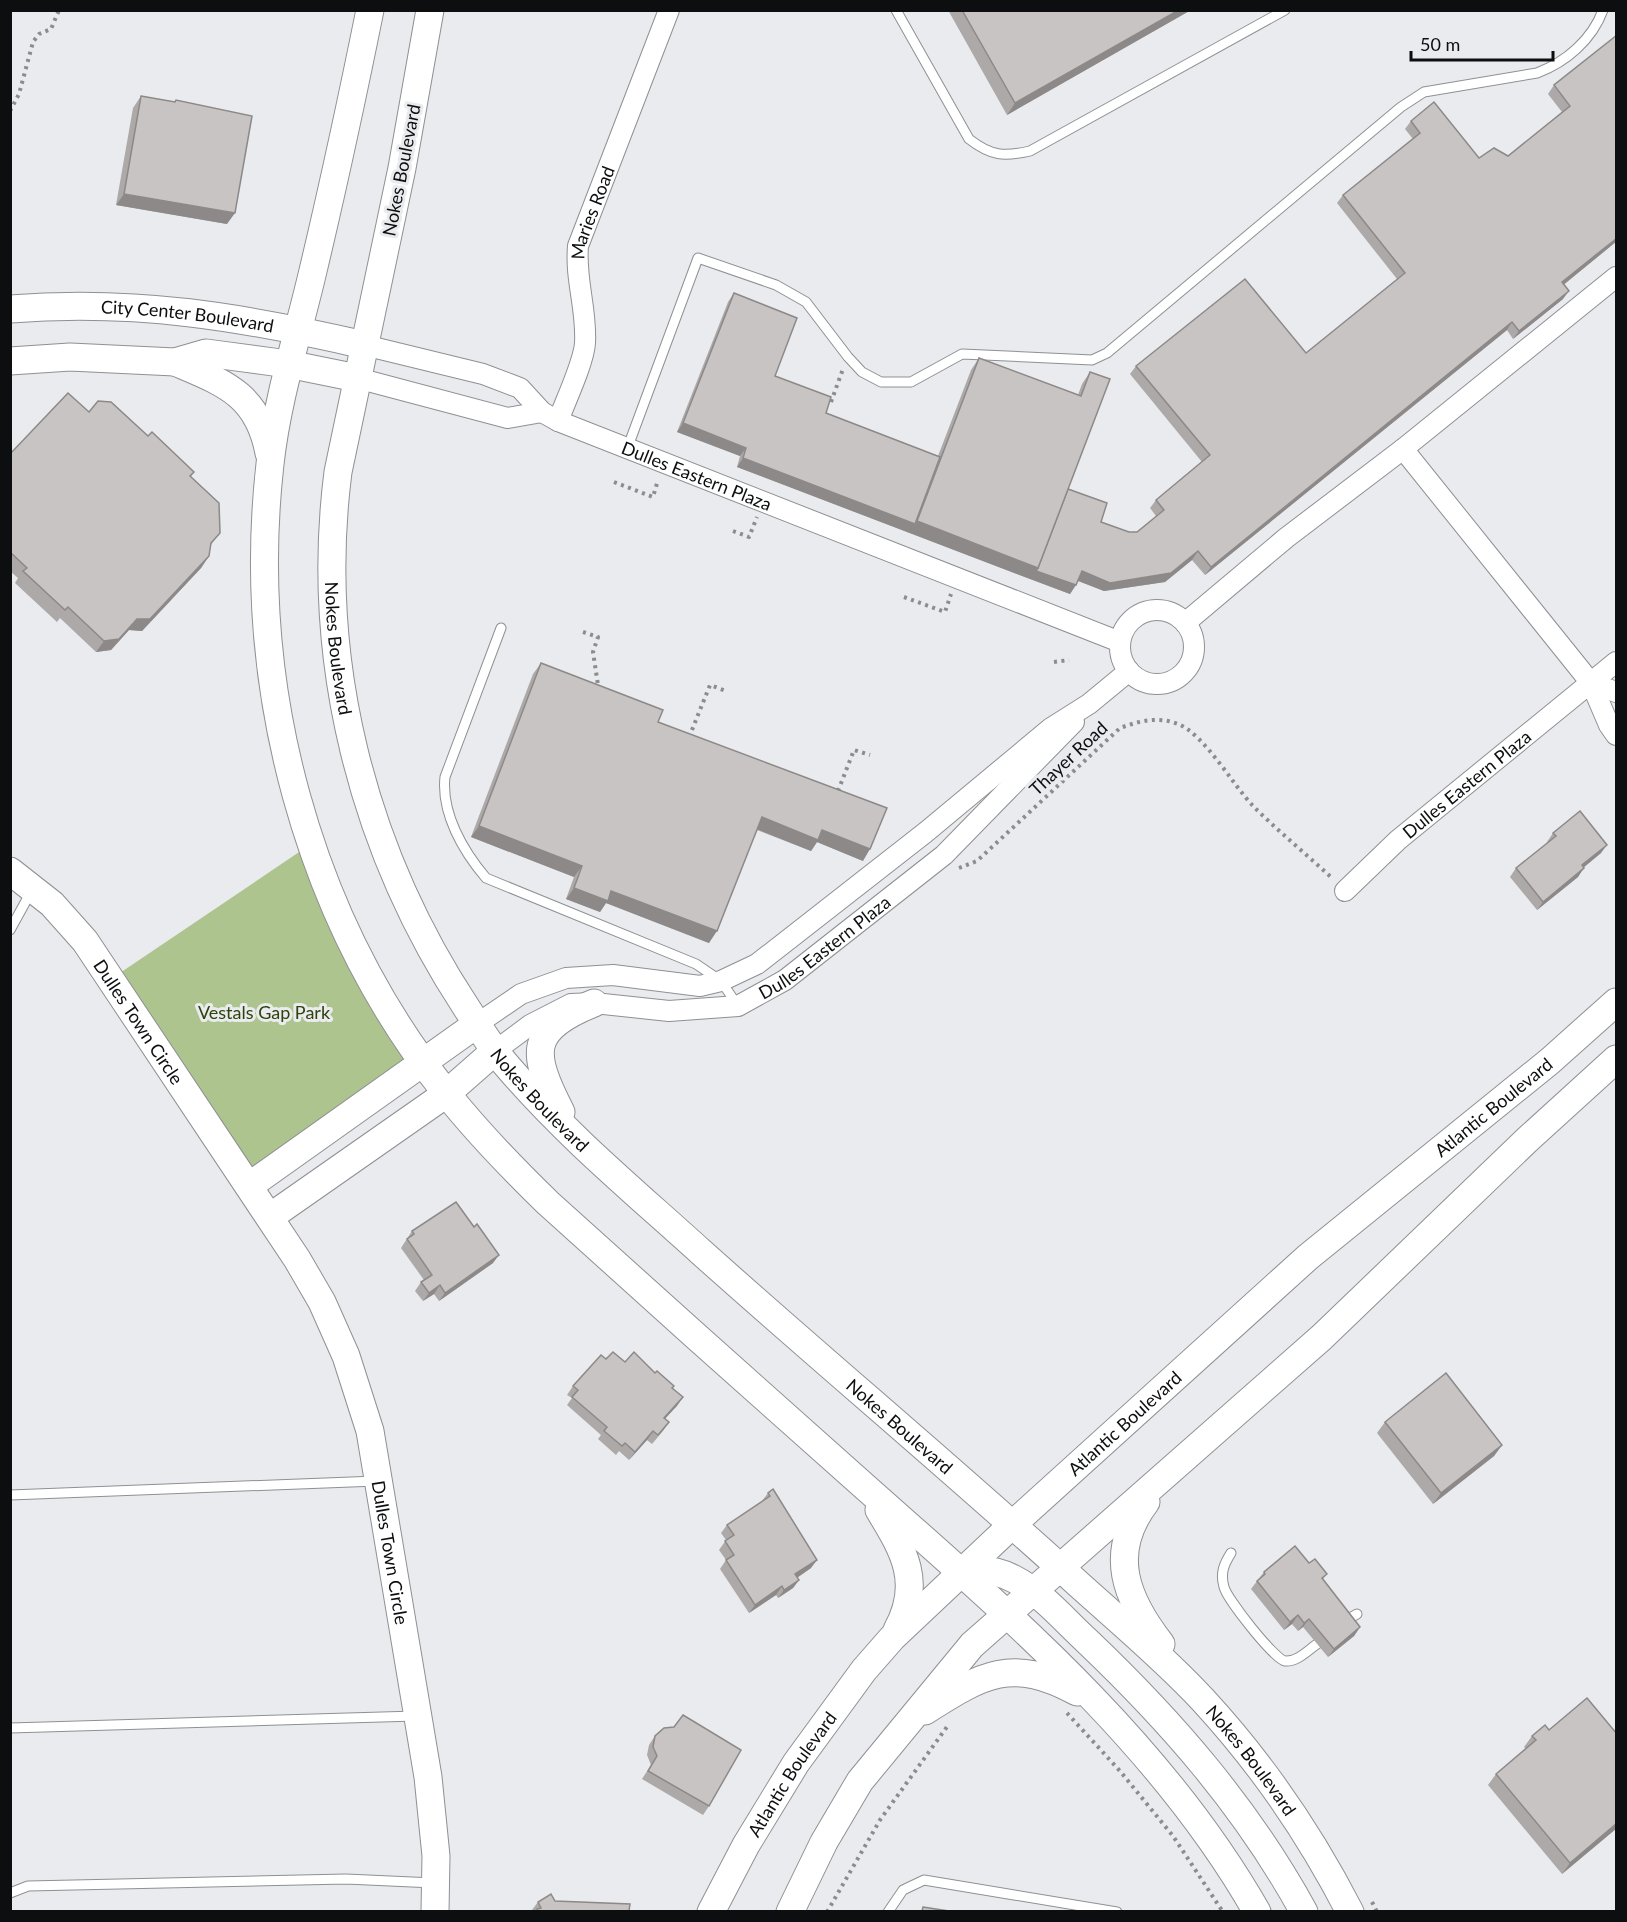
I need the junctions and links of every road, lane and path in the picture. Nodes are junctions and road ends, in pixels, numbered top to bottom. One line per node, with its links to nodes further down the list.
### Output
1 (59, 10): 8 (path)
2 (370, 10): 11 (main road)
3 (429, 10): 12 (main road, Nokes Boulevard)
4 (669, 10): 19 (street, Maries Road)
5 (896, 10): 6 (lane)
6 (1285, 10)
7 (1603, 10): 13 (lane)
8 (10, 111)
9 (1617, 277): 21 (street)
10 (10, 309): 11 (main road, City Center Boulevard)
11 (299, 330): 12 (main road, City Center Boulevard); 16 (main road)
12 (364, 345): 17 (main road, Nokes Boulevard); 19 (street, Dulles Eastern Plaza)
13 (848, 357): 18 (path); 20 (lane)
14 (10, 361): 15 (main road, City Center Boulevard)
15 (175, 362): 16 (main road, City Center Boulevard); 22 (main road)
16 (288, 364): 17 (main road, City Center Boulevard); 22 (main road)
17 (357, 378): 19 (street); 53 (main road, Nokes Boulevard)
18 (831, 402)
19 (550, 417): 20 (street, Dulles Eastern Plaza)
20 (627, 449): 23 (street, Dulles Eastern Plaza)
21 (1403, 449): 27 (street); 35 (street)
22 (270, 461): 56 (main road)
23 (660, 461): 24 (path); 25 (street, Dulles Eastern Plaza)
24 (615, 482)
25 (957, 578): 26 (path); 30 (street, Dulles Eastern Plaza)
26 (904, 597)
27 (1185, 623): 30 (street); 34 (street)
28 (501, 628): 49 (lane)
29 (583, 632): 36 (path)
30 (1120, 642): 34 (street)
31 (1069, 660): 32 (path)
32 (1054, 662)
33 (1617, 662): 35 (street, Dulles Eastern Plaza)
34 (1129, 671): 39 (street, Dulles Eastern Plaza)
35 (1591, 683): 38 (street); 41 (street); 47 (street, Dulles Eastern Plaza)
36 (598, 685)
37 (726, 691): 40 (path)
38 (1617, 692)
39 (1089, 704): 44 (street, Dulles Eastern Plaza); 49 (street, Dulles Eastern Plaza)
40 (692, 730)
41 (1617, 735)
42 (870, 755): 43 (path)
43 (838, 791)
44 (944, 855): 47 (path, Thayer Road); 52 (street, Dulles Eastern Plaza)
45 (10, 871): 46 (main road, Dulles Town Circle)
46 (33, 887): 48 (lane); 59 (main road, Dulles Town Circle)
47 (1345, 891)
48 (10, 930)
49 (721, 981): 52 (lane); 53 (street, Dulles Eastern Plaza)
50 (1617, 1002): 65 (main road, Atlantic Boulevard)
51 (594, 1003): 52 (street, Dulles Eastern Plaza); 54 (street, Dulles Eastern Plaza); 58 (main road)
52 (738, 1006)
53 (477, 1024): 54 (main road, Nokes Boulevard); 56 (main road)
54 (495, 1051): 57 (main road); 58 (main road, Nokes Boulevard)
55 (1617, 1059): 61 (main road)
56 (424, 1063): 57 (main road); 59 (main road)
57 (446, 1094): 60 (main road); 63 (main road)
58 (572, 1135): 65 (main road, Nokes Boulevard)
59 (249, 1186): 60 (main road, Dulles Town Circle)
60 (270, 1217): 62 (main road, Dulles Town Circle)
61 (1163, 1479): 67 (main road); 75 (main road)
62 (379, 1481): 64 (lane); 78 (main road, Dulles Town Circle)
63 (864, 1486): 68 (main road); 73 (main road)
64 (10, 1495)
65 (1013, 1524): 67 (main road, Nokes Boulevard); 68 (main road, Atlantic Boulevard)
66 (1231, 1552): 74 (lane)
67 (1059, 1567): 69 (main road); 75 (main road, Nokes Boulevard)
68 (961, 1572): 69 (main road); 70 (main road); 73 (main road, Atlantic Boulevard)
69 (1032, 1589): 70 (main road); 92 (main road)
70 (1004, 1614): 77 (main road); 80 (main road)
71 (1357, 1614): 72 (lane)
72 (1342, 1622)
73 (892, 1638): 85 (main road, Atlantic Boulevard)
74 (1317, 1644)
75 (1203, 1700): 93 (main road, Nokes Boulevard)
76 (1058, 1706): 90 (path)
77 (1098, 1706): 80 (main road); 91 (main road)
78 (416, 1716): 81 (lane); 82 (main road, Dulles Town Circle)
79 (955, 1717): 87 (path)
80 (907, 1722): 86 (main road)
81 (10, 1728)
82 (436, 1884): 83 (lane); 84 (main road, Dulles Town Circle)
83 (10, 1893)
84 (435, 1911)
85 (711, 1911)
86 (790, 1911)
87 (827, 1911)
88 (888, 1911): 89 (lane)
89 (1117, 1911)
90 (1223, 1911)
91 (1257, 1911)
92 (1304, 1911)
93 (1350, 1911)

